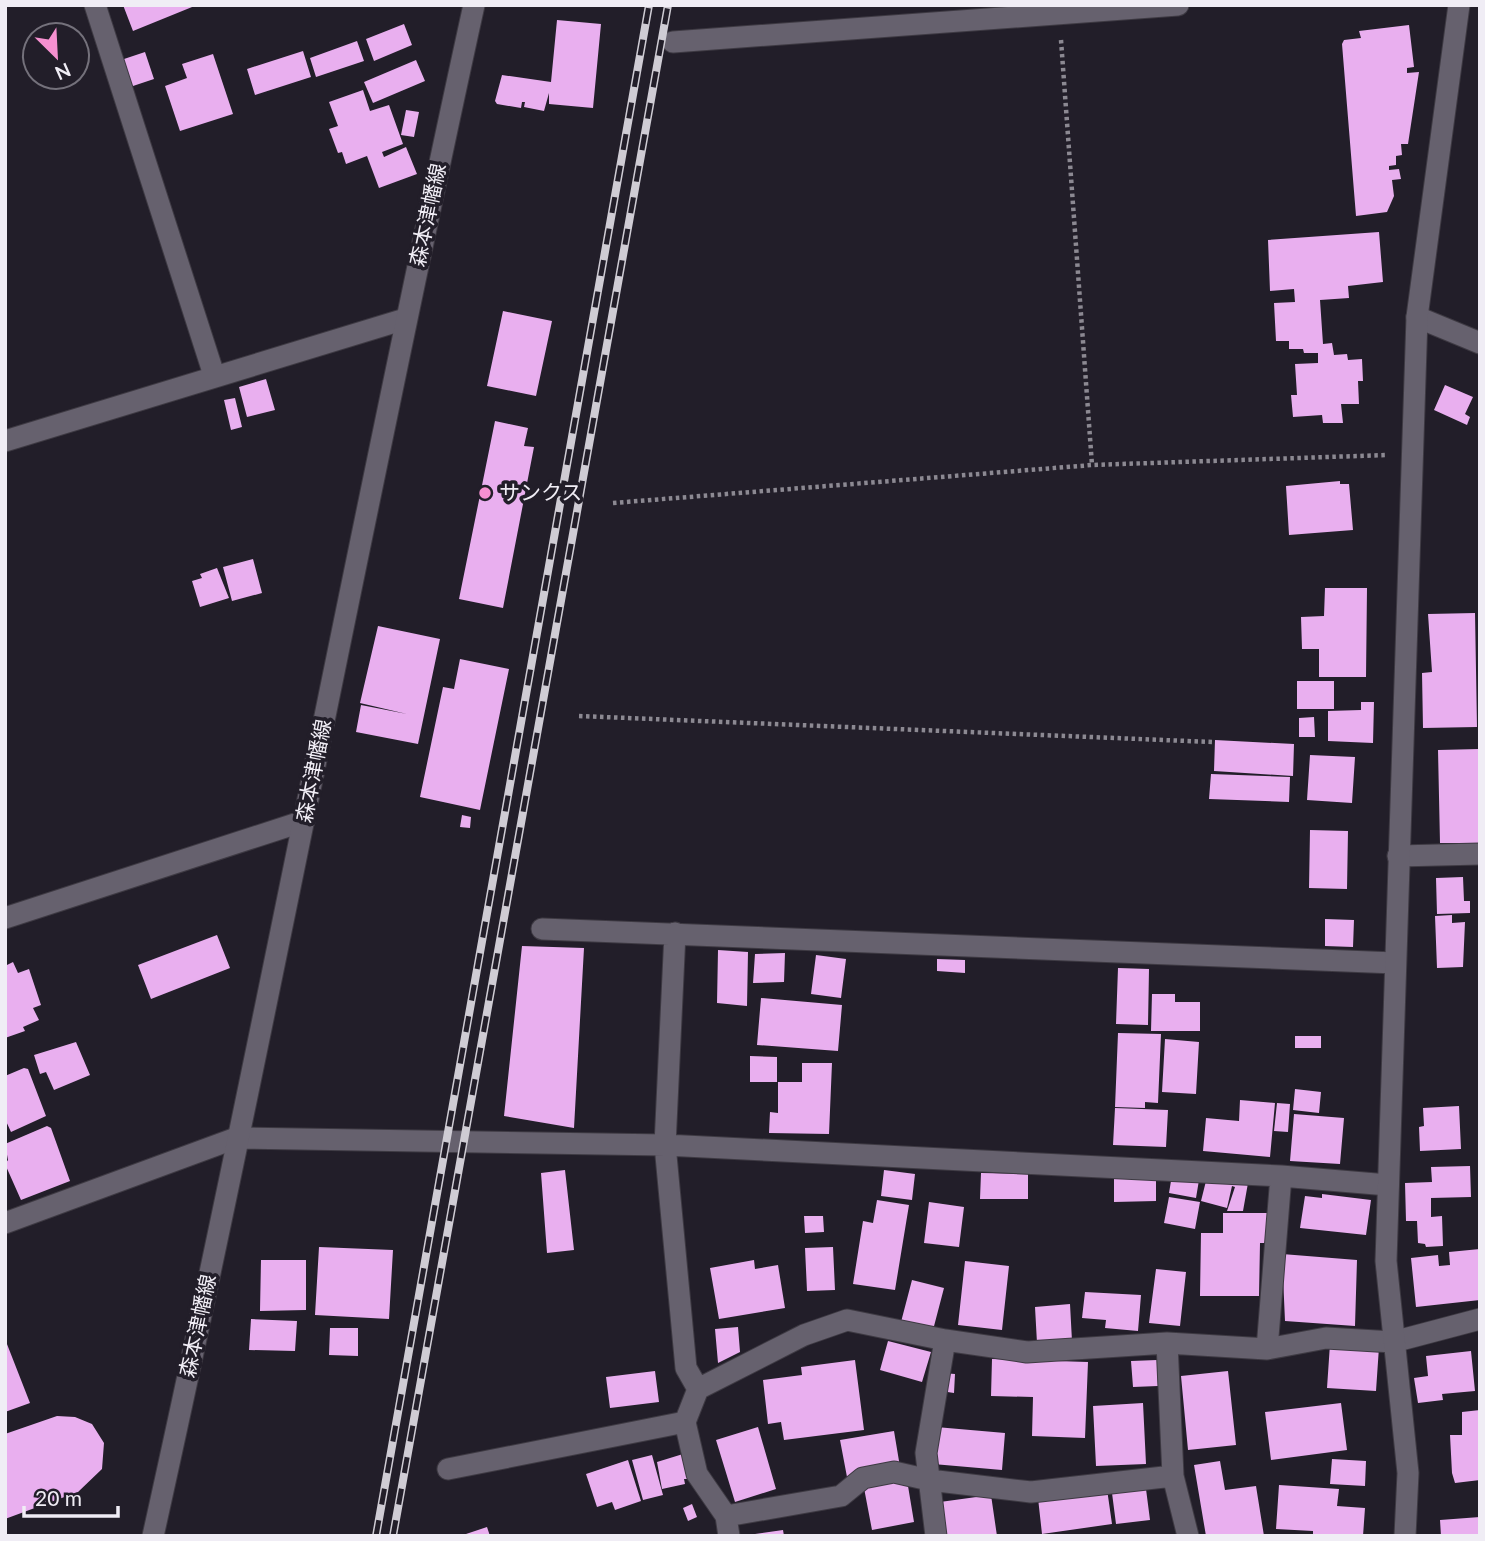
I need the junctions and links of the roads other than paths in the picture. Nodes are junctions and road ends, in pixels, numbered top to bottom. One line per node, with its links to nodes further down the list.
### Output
1 (95, 5): 9 (street)
2 (474, 5): 7 (street, 森本津幡線)
3 (1178, 5): 5 (street)
4 (1459, 5): 6 (street)
5 (673, 42)
6 (1417, 317): 8 (street); 13 (street)
7 (405, 319): 9 (street); 11 (street, 森本津幡線)
8 (1480, 343)
9 (214, 375): 10 (street)
10 (5, 441)
11 (304, 821): 14 (street); 18 (street, 森本津幡線)
12 (1480, 854): 13 (street)
13 (1398, 856): 17 (street)
14 (5, 918)
15 (542, 929): 16 (street)
16 (675, 933): 17 (street); 19 (street)
17 (1395, 964): 21 (street)
18 (236, 1138): 19 (street); 22 (street); 34 (street, 森本津幡線)
19 (665, 1145): 20 (street); 28 (street)
20 (1280, 1175): 21 (street); 27 (street)
21 (1388, 1185): 25 (street)
22 (5, 1223)
23 (1480, 1319): 25 (street)
24 (945, 1340): 26 (street); 28 (street); 32 (street)
25 (1393, 1342): 27 (street); 37 (street)
26 (1167, 1343): 27 (street); 31 (street)
27 (1267, 1349)
28 (698, 1389): 29 (street)
29 (685, 1422): 30 (street); 33 (street)
30 (448, 1469)
31 (1172, 1476): 32 (street); 36 (street)
32 (929, 1480): 33 (street); 35 (street)
33 (727, 1526)
34 (153, 1536)
35 (936, 1536)
36 (1188, 1536)
37 (1405, 1536)

